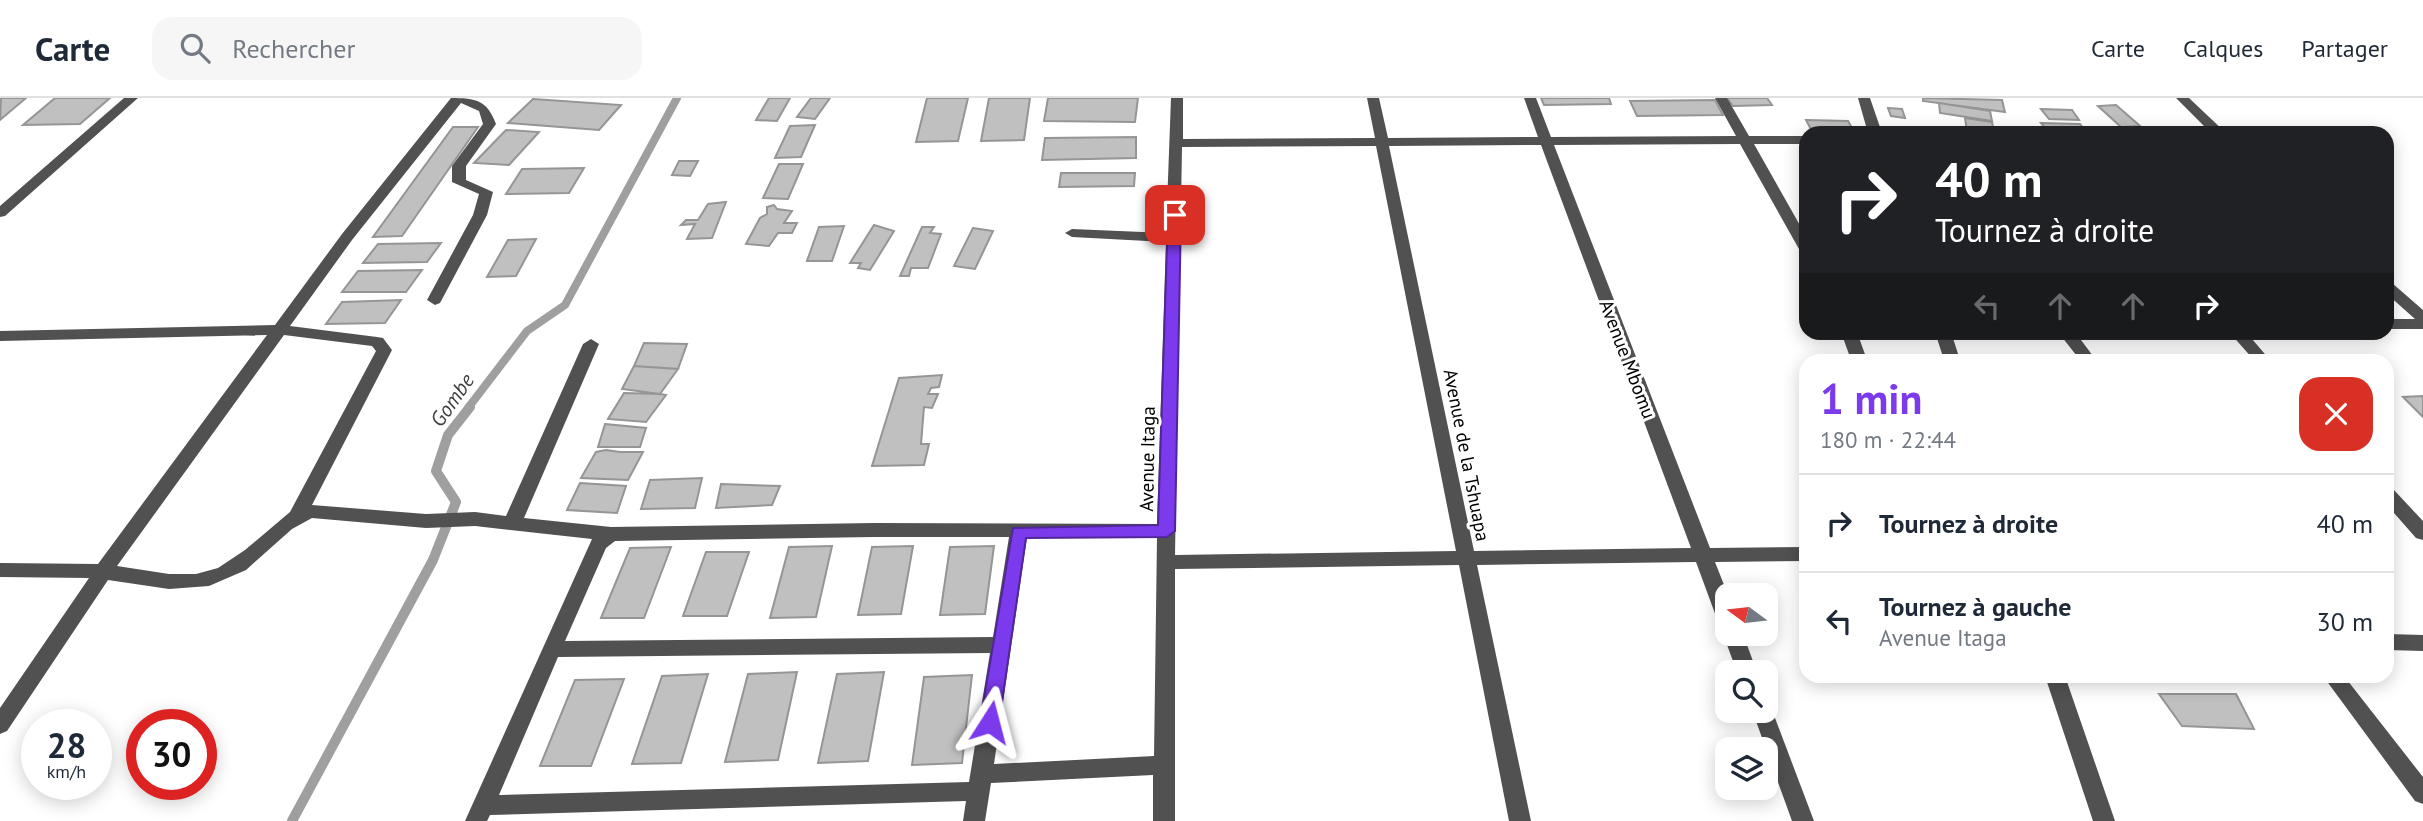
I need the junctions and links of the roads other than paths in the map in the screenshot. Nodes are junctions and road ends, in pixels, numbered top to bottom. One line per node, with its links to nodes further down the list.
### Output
1 (132, 98): 16 (street)
2 (459, 98): 21 (street); 25 (street)
3 (1177, 98): 15 (street, Avenue Itaga)
4 (1373, 98): 14 (street, Avenue de la Tshuapa)
5 (1530, 98): 11 (street, Avenue Mbomu)
6 (1721, 98): 12 (street)
7 (1864, 98): 9 (street)
8 (2182, 98): 10 (street)
9 (1873, 126)
10 (2212, 126)
11 (1544, 139): 12 (street); 14 (street); 39 (street, Avenue Mbomu)
12 (1745, 139): 13 (street); 18 (street)
13 (1799, 140)
14 (1382, 141): 15 (street); 41 (street, Avenue de la Tshuapa)
15 (1176, 143): 19 (street, Avenue Itaga)
16 (0, 213)
17 (1072, 233): 19 (street)
18 (1799, 236)
19 (1174, 238): 35 (street, Avenue Itaga)
20 (2394, 292): 22 (street)
21 (435, 300)
22 (2423, 318)
23 (2394, 324): 24 (street)
24 (2423, 324)
25 (281, 330): 26 (street); 33 (street); 44 (street)
26 (0, 336)
27 (2072, 340): 30 (street)
28 (2244, 340): 31 (street)
29 (591, 344): 34 (street)
30 (2083, 354)
31 (2257, 354)
32 (2394, 502): 37 (street)
33 (298, 514): 34 (street); 44 (street)
34 (512, 524): 38 (street)
35 (1167, 531): 36 (street); 42 (street, Avenue Itaga)
36 (1019, 532): 38 (street); 48 (street)
37 (2423, 533)
38 (611, 534): 49 (street)
39 (1703, 554): 40 (street); 41 (street); 45 (street, Avenue Mbomu)
40 (1799, 554)
41 (1466, 558): 42 (street); 60 (street, Avenue de la Tshuapa)
42 (1167, 562): 54 (street, Avenue Itaga)
43 (0, 570): 44 (street)
44 (103, 572): 53 (street)
45 (1715, 586)
46 (2394, 642): 47 (street)
47 (2423, 643)
48 (1003, 645): 49 (street); 55 (street)
49 (552, 649): 57 (street)
50 (2057, 683): 62 (street)
51 (2338, 683): 56 (street)
52 (1767, 723): 61 (street)
53 (0, 725)
54 (1164, 765): 55 (street); 59 (street, Avenue Itaga)
55 (980, 782): 57 (street); 58 (street)
56 (2423, 794)
57 (480, 813)
58 (974, 821)
59 (1164, 821)
60 (1520, 821)
61 (1803, 821)
62 (2104, 821)

